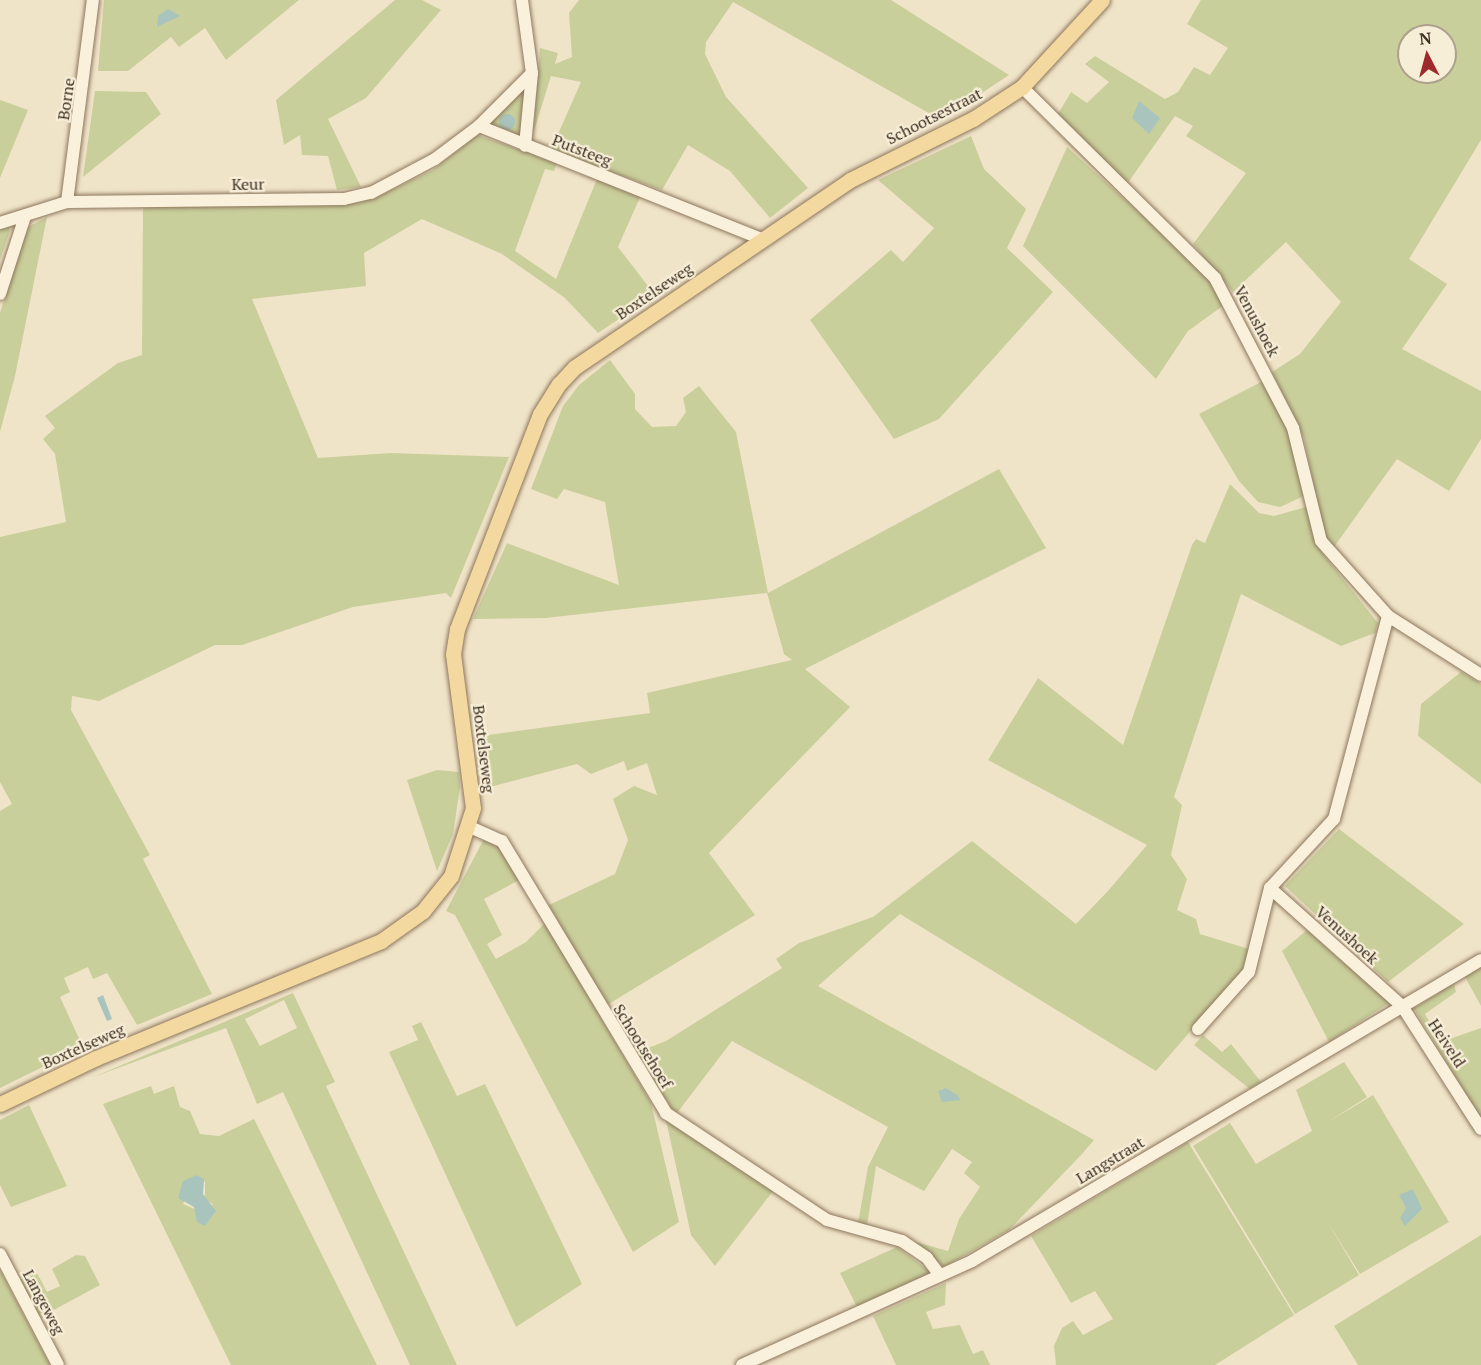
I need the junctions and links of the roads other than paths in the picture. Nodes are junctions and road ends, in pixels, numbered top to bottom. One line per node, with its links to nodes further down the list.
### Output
1 (93, 0): 8 (street, Borne)
2 (522, 0): 4 (street, Putsteeg)
3 (1100, 4): 5 (main road, Schootsestraat)
4 (532, 73): 6 (street, Keur); 7 (street, Putsteeg)
5 (1022, 87): 11 (main road, Schootsestraat); 13 (street, Venushoek)
6 (479, 126): 7 (street); 8 (street, Keur)
7 (525, 146): 11 (street, Putsteeg)
8 (67, 202): 9 (street, Keur)
9 (25, 216): 10 (street, Keur); 12 (street)
10 (0, 223)
11 (762, 239): 15 (main road, Boxtelseweg)
12 (0, 294)
13 (1388, 616): 14 (street, Venushoek); 16 (street)
14 (1481, 675)
15 (470, 827): 20 (main road, Boxtelseweg); 23 (street, Schootsehoef)
16 (1270, 888): 18 (street, Venushoek); 19 (street)
17 (1481, 960): 18 (street, Langstraat)
18 (1402, 1006): 21 (street, Heiveld); 23 (street, Langstraat)
19 (1198, 1029)
20 (0, 1104)
21 (1481, 1129)
22 (0, 1254): 24 (street, Langeweg)
23 (940, 1275): 25 (street, Langstraat)
24 (58, 1365)
25 (742, 1365)

